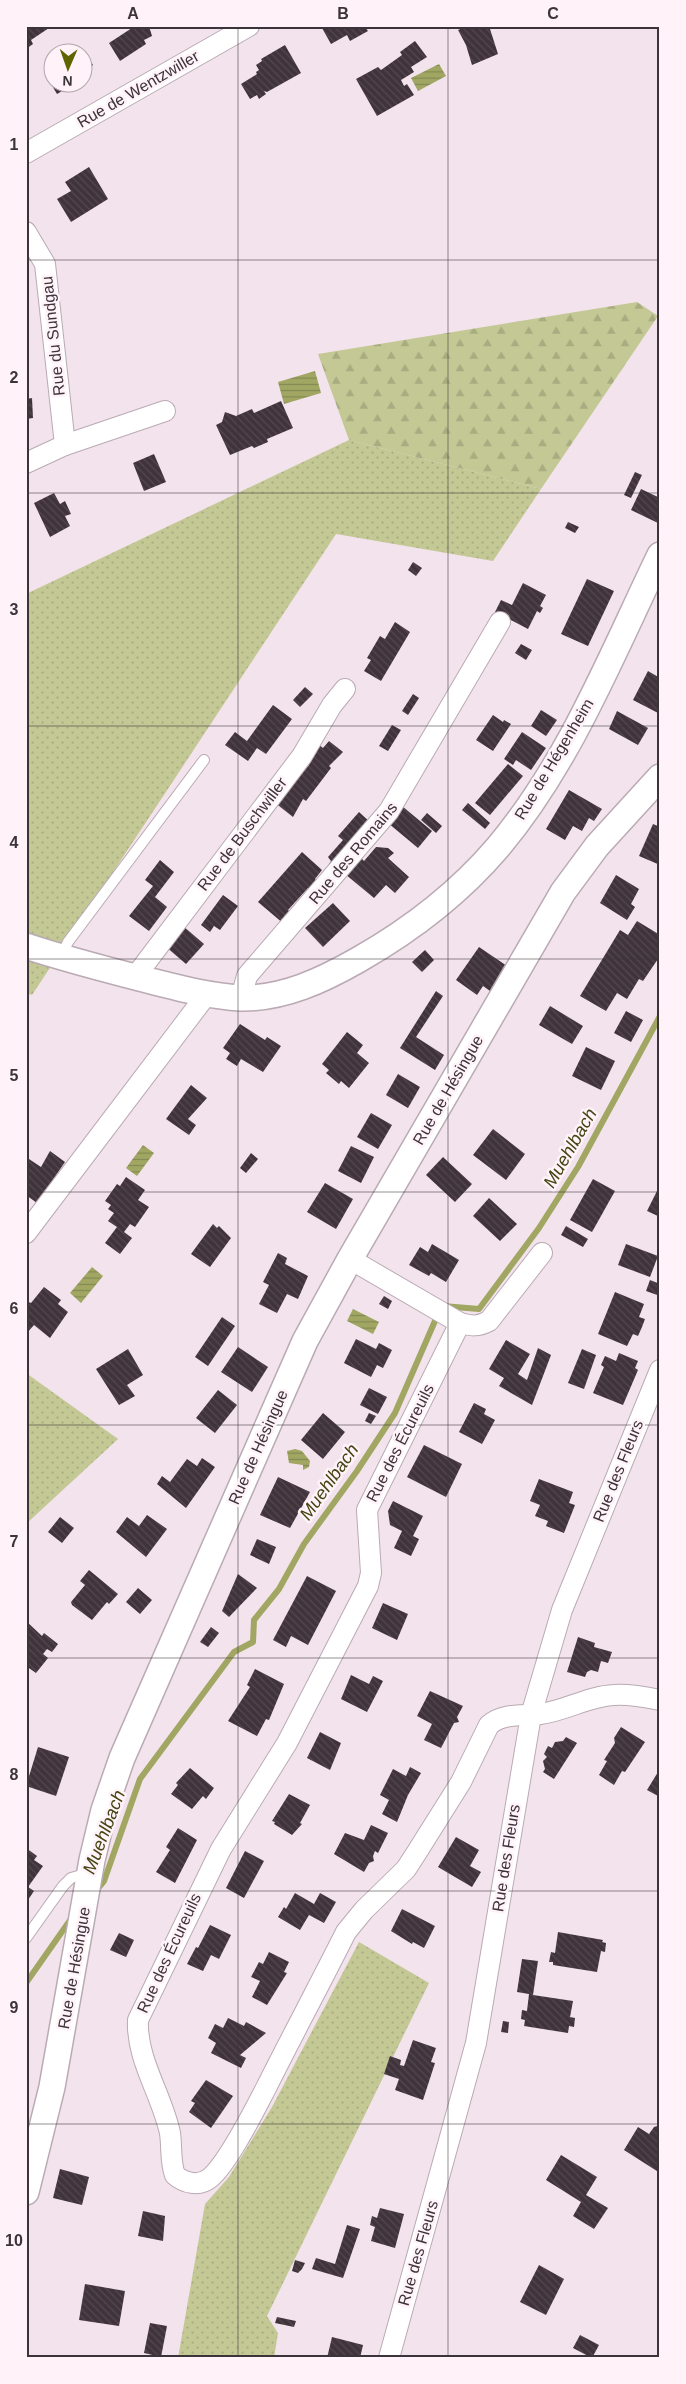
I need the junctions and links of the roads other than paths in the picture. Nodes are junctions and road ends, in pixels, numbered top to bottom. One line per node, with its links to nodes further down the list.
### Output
1 (249, 26): 2 (street, Rue de Wentzwiller)
2 (26, 153)
3 (26, 232): 5 (street, Rue du Sundgau)
4 (165, 411): 5 (street)
5 (65, 444): 6 (street)
6 (26, 463)
7 (660, 555): 16 (street, Rue de Hégenheim)
8 (500, 622): 16 (street, Rue des Romains)
9 (345, 689): 14 (street, Rue de Buschwiller)
10 (204, 760): 13 (lane)
11 (660, 777): 19 (street, Rue de Hésingue)
12 (26, 946): 13 (street)
13 (60, 957): 14 (street)
14 (134, 976): 15 (street, Rue de Hégenheim)
15 (207, 994): 16 (street, Rue de Hégenheim); 17 (street)
16 (241, 998)
17 (26, 1233)
18 (542, 1253): 20 (street)
19 (350, 1259): 20 (street); 24 (street, Rue de Hésingue)
20 (456, 1321): 23 (street, Rue des Écureuils)
21 (660, 1370): 23 (street, Rue des Fleurs)
22 (660, 1700): 23 (street, Rue des Écureuils)
23 (531, 1715): 27 (street, Rue des Fleurs)
24 (90, 1877): 25 (lane); 26 (street, Rue de Hésingue)
25 (26, 1938)
26 (26, 2192)
27 (389, 2358)

